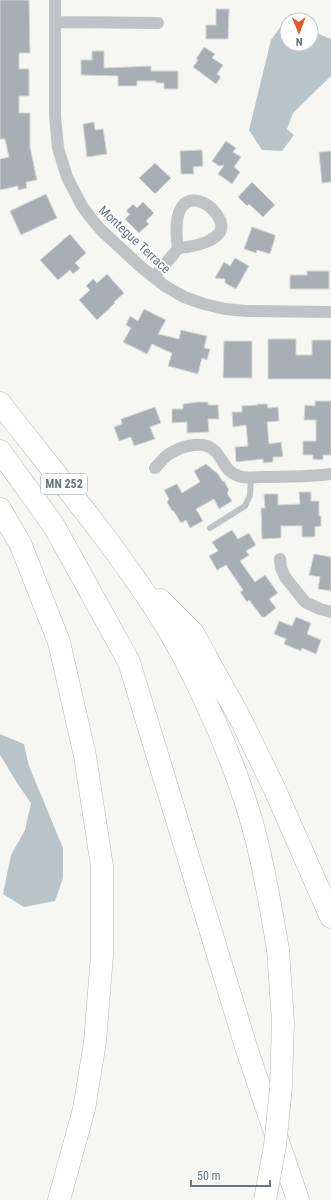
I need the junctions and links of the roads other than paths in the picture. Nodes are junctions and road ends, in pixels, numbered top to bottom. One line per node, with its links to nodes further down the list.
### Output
1 (55, 0): 2 (street, Montegue Terrace)
2 (55, 22): 3 (street); 5 (street, Montegue Terrace)
3 (158, 23)
4 (178, 249): 4 (street); 5 (street)
5 (154, 277): 6 (street, Montegue Terrace)
6 (331, 312)
7 (0, 402): 15 (highway, MN 252)
8 (0, 451): 20 (highway)
9 (155, 468): 11 (street)
10 (331, 474): 11 (street)
11 (251, 477): 13 (lane)
12 (0, 509): 18 (highway)
13 (210, 528)
14 (280, 559): 16 (street)
15 (127, 566): 17 (highway); 19 (highway, bridge)
16 (331, 612)
17 (331, 917)
18 (59, 1200)
19 (265, 1200)
20 (298, 1200)

